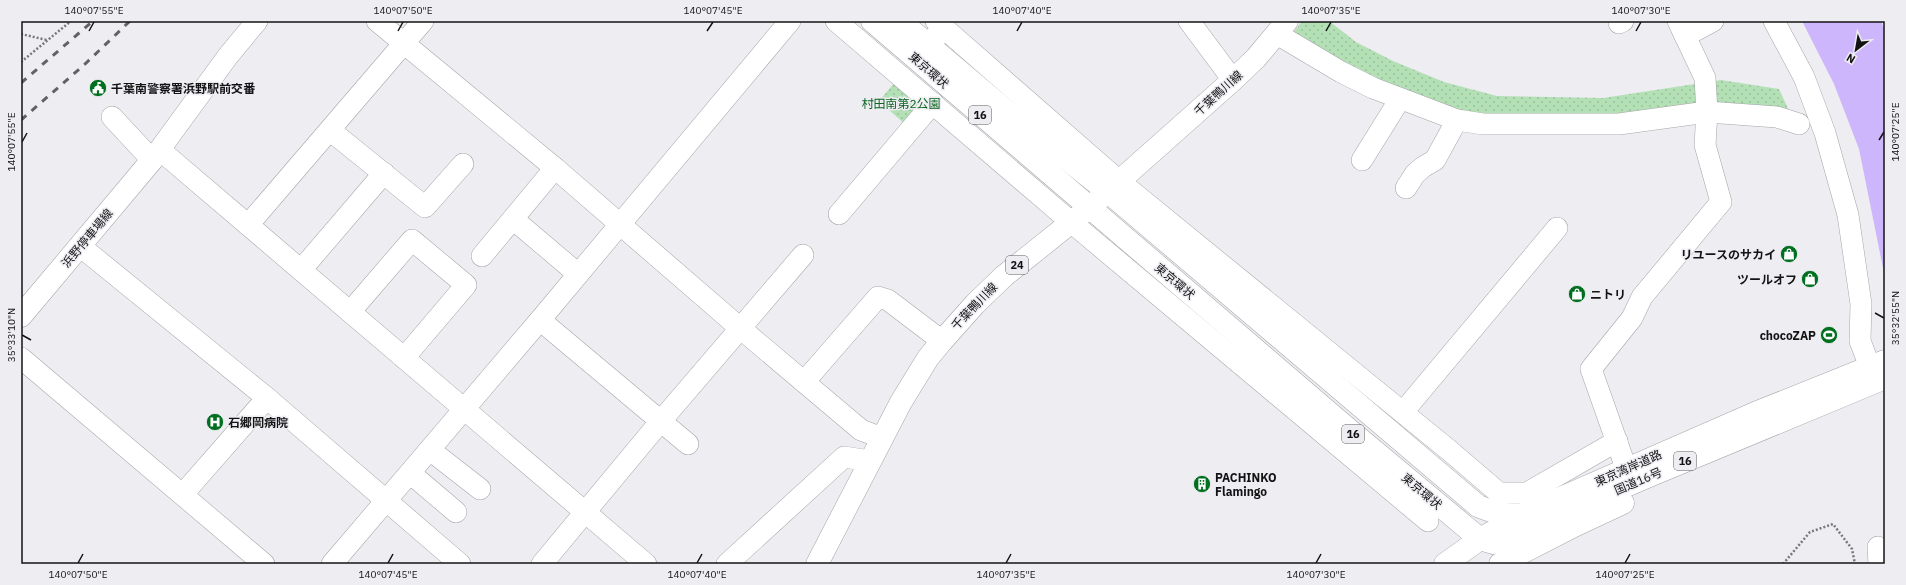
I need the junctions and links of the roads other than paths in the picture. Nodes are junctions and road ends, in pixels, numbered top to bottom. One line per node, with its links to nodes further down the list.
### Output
1 (257, 21): 24 (street)
2 (378, 21): 14 (street)
3 (423, 21): 14 (street)
4 (790, 21): 35 (street)
5 (836, 21): 18 (street)
6 (872, 21): 31 (main road, 東京環状 / 16)
7 (900, 21): 15 (main road, 東京環状 / 16)
8 (1189, 21): 16 (street)
9 (1713, 21): 13 (street)
10 (1774, 21): 50 (street)
11 (940, 24): 15 (main road); 29 (street)
12 (1281, 25): 16 (main road, 千葉鴨川線 / 24); 17 (street)
13 (1682, 28): 19 (street)
14 (405, 44): 23 (street); 27 (street)
15 (928, 45): 29 (main road, 東京環状 / 16)
16 (1233, 80): 29 (main road, 千葉鴨川線 / 24)
17 (1400, 99): 21 (street); 25 (street)
18 (933, 103): 32 (street); 34 (street)
19 (1707, 112): 21 (street); 22 (street); 58 (street)
20 (112, 117): 24 (street)
21 (1457, 120): 30 (street)
22 (1799, 124)
23 (331, 131): 28 (street); 36 (street)
24 (156, 155): 36 (street); 38 (main road, 浜野停車場線)
25 (1362, 160)
26 (463, 164): 28 (street)
27 (555, 168): 33 (street); 35 (street)
28 (384, 173): 41 (street)
29 (1113, 186): 31 (main road, 千葉鴨川線 / 24); 52 (main road, 東京環状 / 16); 55 (street)
30 (1406, 188)
31 (1089, 208): 34 (main road, 千葉鴨川線 / 24); 71 (main road, 東京環状 / 16)
32 (839, 214)
33 (513, 219): 40 (street); 42 (street)
34 (1071, 222): 47 (main road, 千葉鴨川線 / 24); 70 (street)
35 (620, 224): 42 (street); 46 (street)
36 (248, 225): 41 (street)
37 (1557, 228): 55 (street)
38 (80, 246): 44 (main road, 浜野停車場線); 53 (street)
39 (803, 255): 46 (street)
40 (482, 256)
41 (300, 270): 43 (street)
42 (578, 274): 45 (street)
43 (350, 312): 49 (street); 49 (street)
44 (21, 316)
45 (540, 320): 54 (street); 56 (street)
46 (740, 328): 51 (street); 56 (street)
47 (942, 341): 51 (street); 57 (main road, 千葉鴨川線 / 24)
48 (21, 358): 65 (street)
49 (404, 358): 54 (street)
50 (1881, 376): 62 (main road, 東京湾岸道路 / 16); 71 (main road, 国道16号 / 16); 81 (main road, 16)
51 (804, 382): 57 (street)
52 (1345, 394): 69 (main road, 東京環状 / 16); 71 (main road, 東京環状 / 16)
53 (267, 398): 65 (street); 66 (street)
54 (465, 409): 60 (street); 68 (street)
55 (1403, 412): 58 (street)
56 (660, 422): 59 (street); 68 (street)
57 (882, 438): 61 (main road, 千葉鴨川線 / 24)
58 (1617, 441): 62 (street)
59 (688, 444)
60 (430, 450): 63 (street); 64 (street)
61 (870, 462): 77 (street); 78 (main road, 千葉鴨川線 / 24)
62 (1626, 468): 69 (main road, 東京湾岸道路 / 16)
63 (410, 473): 66 (street); 67 (street)
64 (480, 490)
65 (183, 494): 72 (street)
66 (386, 501): 73 (street); 74 (street)
67 (456, 512)
68 (586, 513): 75 (street); 76 (street)
69 (1524, 514): 71 (main road, 東京湾岸道路)
70 (1428, 521)
71 (1486, 539): 79 (main road, 東京湾岸道路); 80 (main road)
72 (264, 564)
73 (332, 564)
74 (460, 564)
75 (542, 564)
76 (646, 564)
77 (727, 564)
78 (817, 564)
79 (1445, 564)
80 (1487, 564)
81 (1500, 564)

